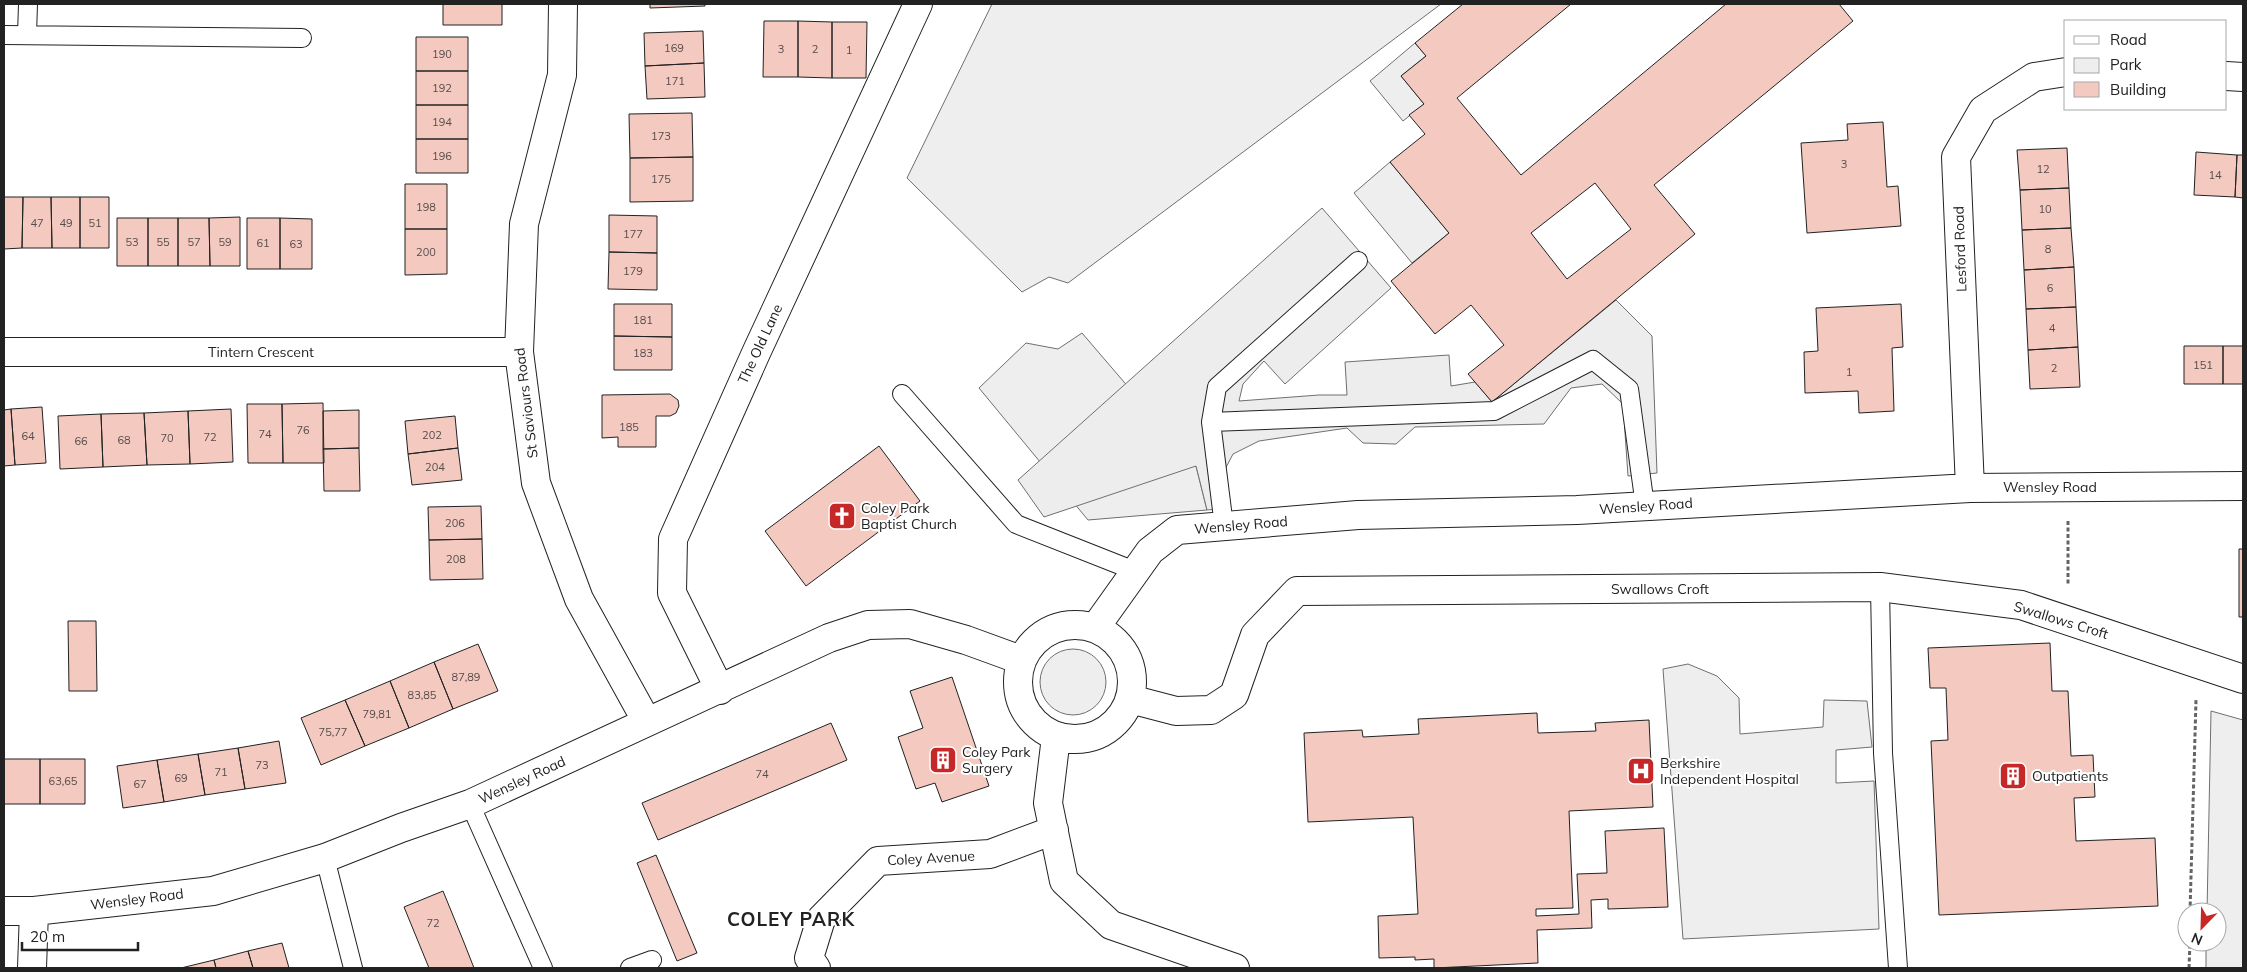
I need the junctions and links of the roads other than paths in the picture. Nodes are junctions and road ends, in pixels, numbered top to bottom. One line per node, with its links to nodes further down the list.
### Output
1 (28, 4): 5 (lane)
2 (563, 4): 12 (street, St Saviours Road)
3 (918, 4): 24 (street, The Old Lane)
4 (4, 35): 5 (lane)
5 (27, 35): 6 (lane)
6 (302, 38)
7 (2064, 72): 16 (street, Lesford Road)
8 (2227, 76): 9 (street)
9 (2243, 77)
10 (1358, 261): 14 (lane)
11 (4, 352): 12 (street, Tintern Crescent)
12 (519, 352): 26 (street, St Saviours Road)
13 (902, 394): 19 (lane)
14 (1211, 422): 17 (lane); 18 (lane)
15 (2243, 486): 16 (street, Wensley Road)
16 (1970, 488): 17 (street, Wensley Road)
17 (1645, 506): 18 (street, Wensley Road)
18 (1224, 526): 19 (street, Wensley Road)
19 (1135, 571): 21 (street, Wensley Road)
20 (1880, 587): 23 (street, Swallows Croft); 25 (street, Swallows Croft); 40 (lane)
21 (1094, 628): 22 (street); 25 (street)
22 (1021, 660): 24 (street, Wensley Road); 27 (street)
23 (2243, 679)
24 (720, 690): 26 (street, Wensley Road)
25 (1130, 699): 27 (street)
26 (646, 722): 28 (street, Wensley Road)
27 (1056, 737): 29 (street)
28 (470, 804): 30 (street, Wensley Road); 36 (lane)
29 (1054, 830): 38 (street, Coley Avenue); 39 (street)
30 (325, 858): 31 (street, Wensley Road); 35 (lane)
31 (34, 911): 32 (street, Wensley Road); 34 (street)
32 (4, 912)
33 (652, 960): 37 (lane)
34 (32, 968)
35 (353, 968)
36 (543, 968)
37 (630, 968)
38 (816, 968)
39 (1235, 968)
40 (1898, 968)

